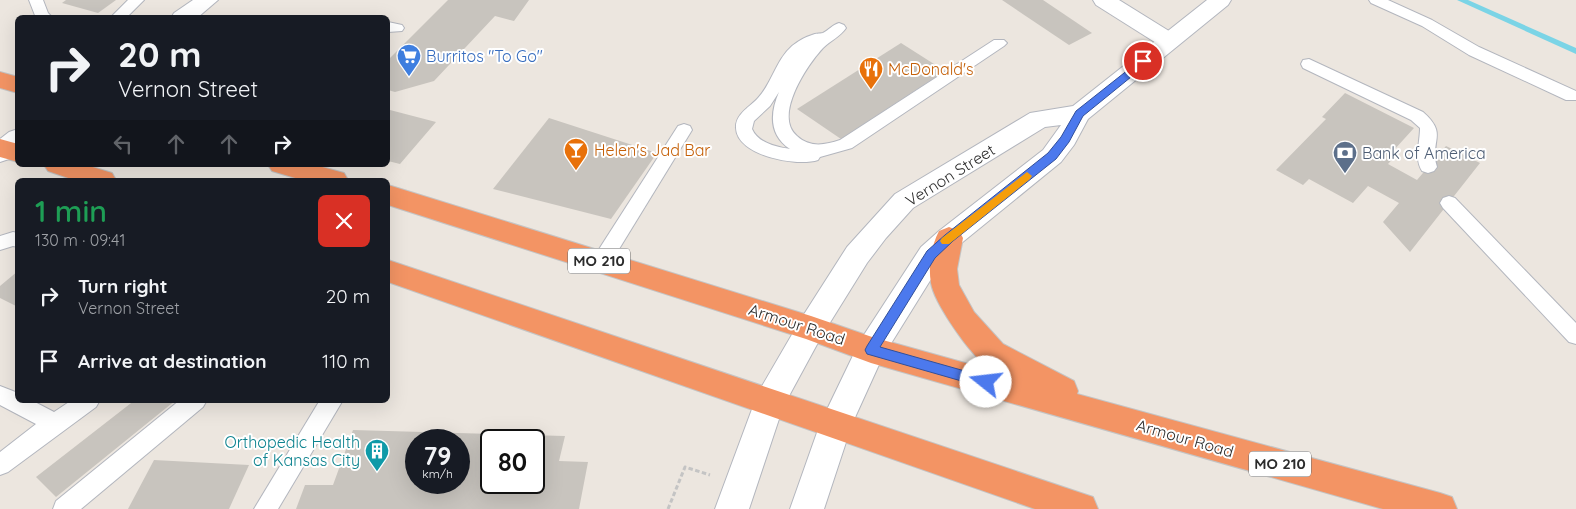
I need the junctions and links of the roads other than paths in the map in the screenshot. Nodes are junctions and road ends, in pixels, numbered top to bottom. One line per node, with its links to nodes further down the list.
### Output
1 (36, 0): 7 (lane)
2 (137, 0): 8 (lane)
3 (207, 0): 9 (main road)
4 (1104, 0): 10 (main road)
5 (1220, 0): 10 (main road)
6 (1376, 0): 15 (lane)
7 (42, 15)
8 (120, 15)
9 (186, 15)
10 (1169, 41): 16 (main road)
11 (999, 43): 18 (lane)
12 (1309, 64): 21 (lane)
13 (0, 80): 14 (highway)
14 (15, 84)
15 (1572, 96)
16 (1079, 114): 26 (main road); 31 (main road, Vernon Street)
17 (684, 130): 29 (lane)
18 (829, 151): 18 (lane)
19 (63, 167): 22 (highway)
20 (288, 167): 23 (highway)
21 (1428, 167)
22 (97, 178)
23 (328, 178)
24 (390, 196): 29 (highway, Armour Road / MO 210)
25 (1449, 203): 32 (lane)
26 (949, 238): 33 (main road); 41 (highway)
27 (15, 239): 28 (lane)
28 (0, 242)
29 (601, 262): 31 (highway, Armour Road / MO 210)
30 (390, 272): 40 (highway)
31 (811, 328): 33 (highway, Armour Road / MO 210); 40 (main road, Vernon Street)
32 (1576, 336)
33 (871, 350): 41 (highway, Armour Road / MO 210); 43 (main road)
34 (0, 394): 35 (lane)
35 (15, 402)
36 (17, 403): 42 (lane)
37 (85, 403): 42 (lane)
38 (192, 403): 45 (lane)
39 (330, 403): 46 (lane)
40 (769, 403): 43 (highway); 47 (main road, Vernon Street)
41 (1120, 420): 50 (highway, Armour Road / MO 210)
42 (55, 423): 44 (lane)
43 (836, 424): 48 (main road); 49 (highway)
44 (0, 465)
45 (64, 509)
46 (265, 509)
47 (732, 509)
48 (807, 509)
49 (1081, 509)
50 (1440, 509)

